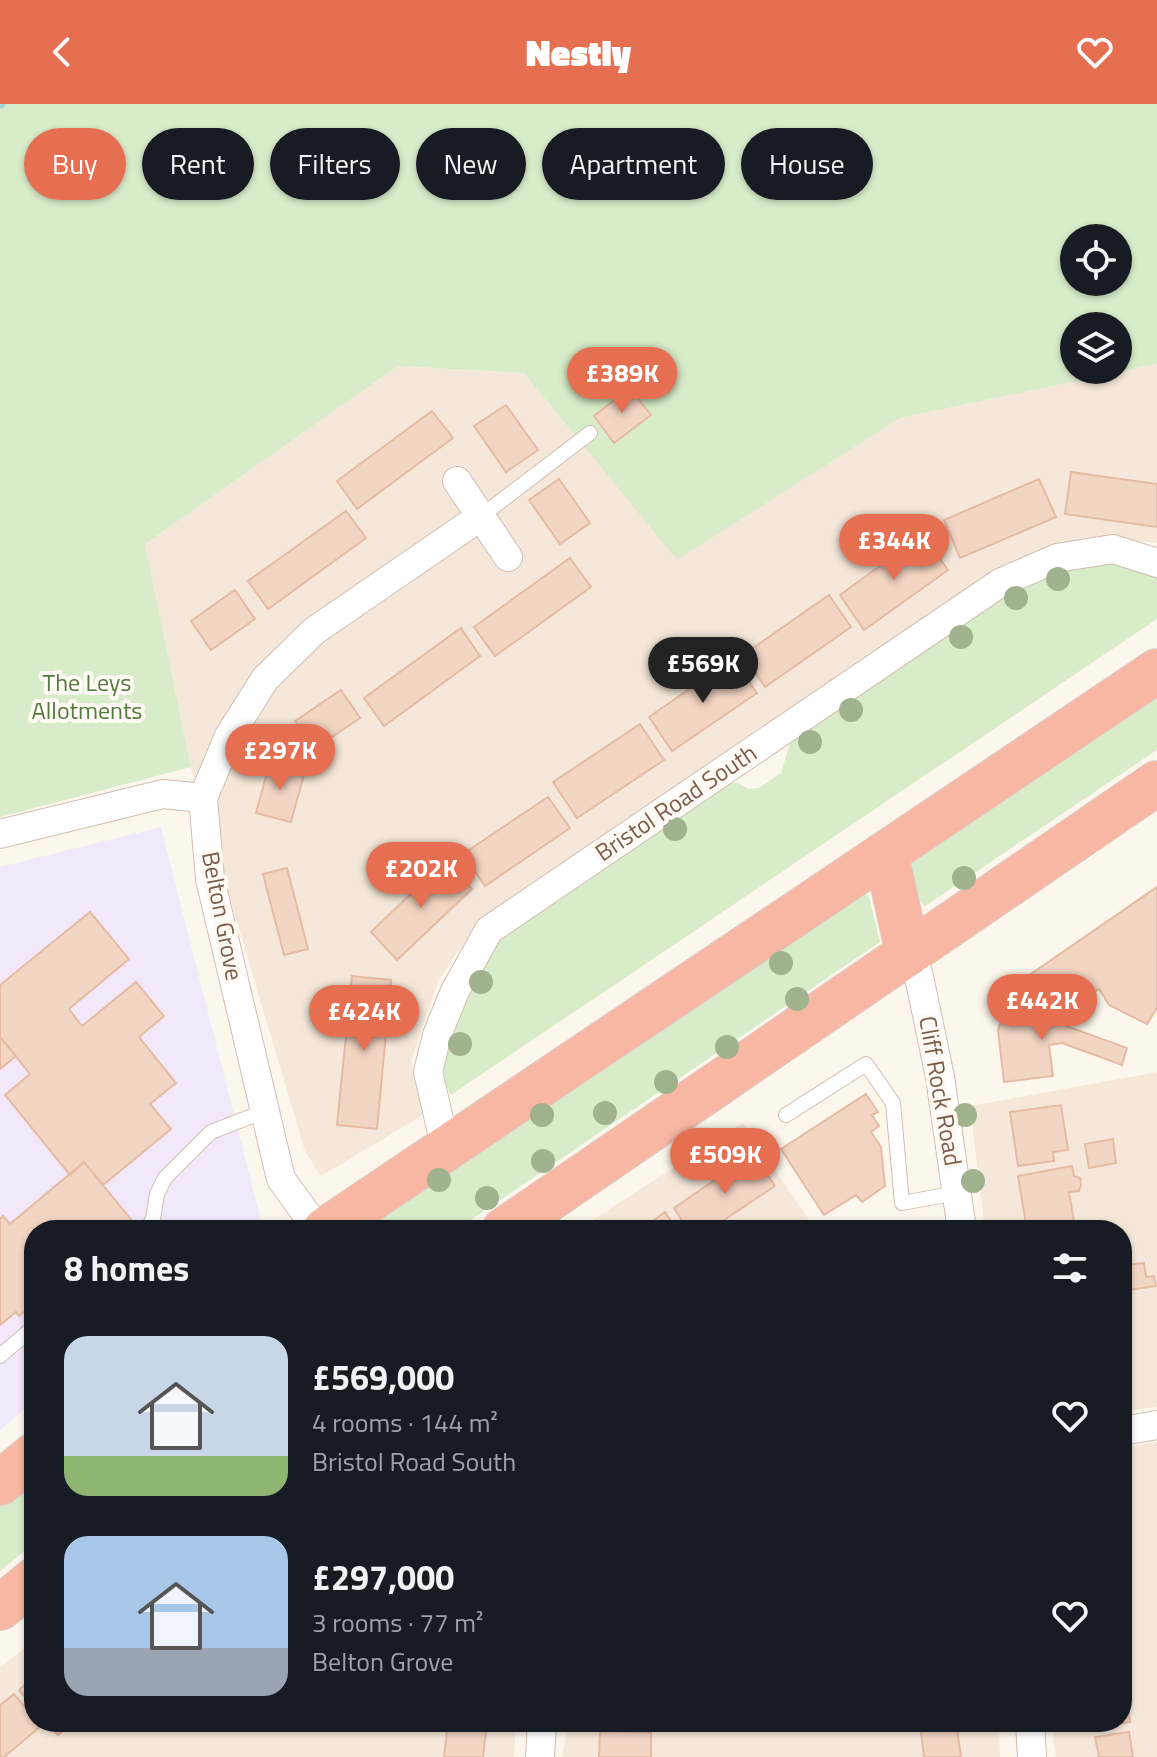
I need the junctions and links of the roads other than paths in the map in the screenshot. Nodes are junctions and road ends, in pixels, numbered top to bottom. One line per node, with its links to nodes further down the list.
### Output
1 (590, 433): 3 (lane)
2 (457, 481): 3 (street)
3 (480, 517): 4 (street); 8 (street, Belton Grove)
4 (508, 557)
5 (1157, 563): 14 (street, Bristol Road South)
6 (1157, 671): 10 (highway)
7 (1157, 783): 11 (highway)
8 (203, 798): 9 (street); 12 (street, Belton Grove)
9 (0, 834)
10 (886, 854): 11 (highway); 14 (highway)
11 (908, 954): 15 (street, Cliff Rock Road); 19 (highway)
12 (265, 1111): 16 (lane); 17 (street, Belton Grove)
13 (786, 1115): 15 (lane)
14 (446, 1150): 18 (highway)
15 (957, 1193): 20 (street, Cliff Rock Road)
16 (152, 1220)
17 (311, 1220)
18 (340, 1220)
19 (519, 1220)
20 (961, 1220)
21 (24, 1336): 22 (lane)
22 (0, 1356)
23 (1157, 1425): 24 (street)
24 (1132, 1429)
25 (24, 1463): 26 (highway)
26 (0, 1483)
27 (24, 1588): 28 (highway)
28 (0, 1608)
29 (541, 1732): 31 (street)
30 (1031, 1732): 32 (street)
31 (540, 1757)
32 (1032, 1757)

